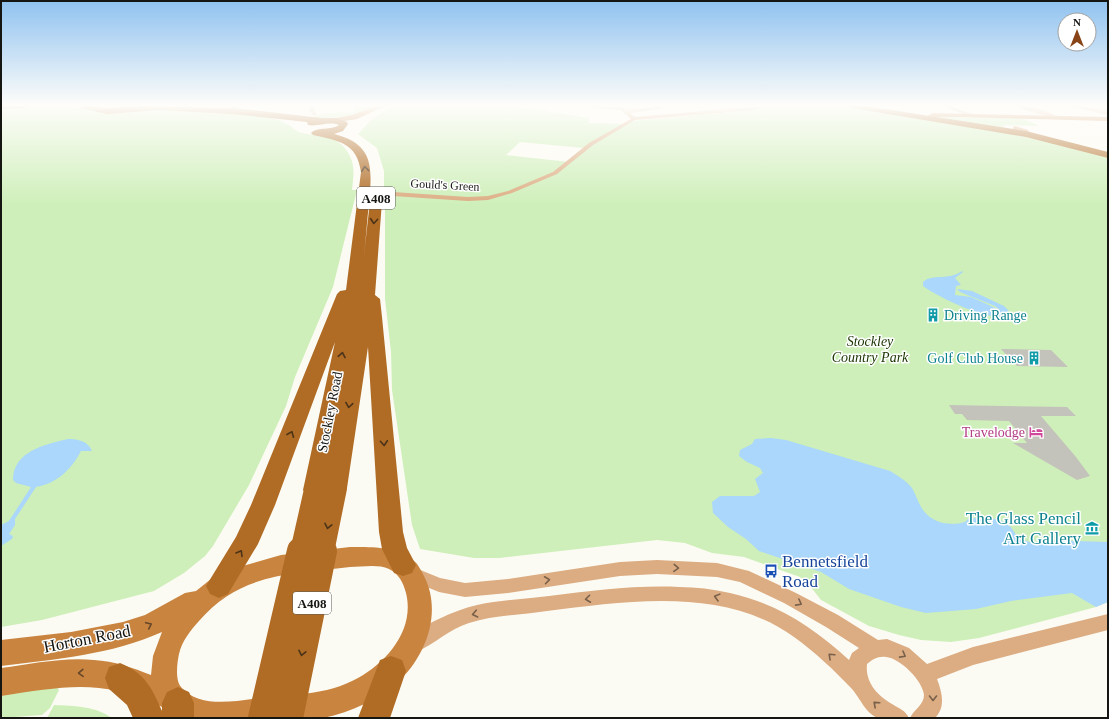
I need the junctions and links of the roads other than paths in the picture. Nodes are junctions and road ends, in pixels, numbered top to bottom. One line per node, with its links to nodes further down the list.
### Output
1 (344, 140): 7 (main road, Stockley Road / A408, one-way to 1)
2 (356, 140): 8 (main road, Stockley Road / A408, one-way to 8)
3 (599, 140): 6 (street, Gould's Green)
4 (1048, 140): 5 (main road)
5 (1108, 155)
6 (393, 194)
7 (357, 263): 9 (main road, Stockley Road / A408, one-way to 7); 11 (main road, one-way to 7)
8 (369, 284): 9 (main road, Stockley Road / A408, one-way to 9); 10 (main road, one-way to 10)
9 (326, 489): 22 (main road, Stockley Road / A408, bridge); 23 (main road, Stockley Road / A408, one-way to 23, bridge)
10 (406, 568): 11 (street); 13 (street, one-way to 13); 15 (street)
11 (215, 588): 14 (street, Horton Road, one-way to 11); 20 (street)
12 (1108, 622): 16 (street)
13 (875, 648): 16 (street, one-way to 16); 19 (street)
14 (1, 653)
15 (400, 660): 19 (street, one-way to 15); 20 (street, Horton Road); 24 (main road)
16 (925, 674): 26 (street, one-way to 26)
17 (120, 678): 18 (street, Horton Road, one-way to 18); 20 (street, Horton Road); 21 (main road)
18 (1, 682)
19 (859, 683): 25 (street, one-way to 19)
20 (176, 706)
21 (149, 718)
22 (262, 718)
23 (289, 718)
24 (374, 718)
25 (900, 718)
26 (920, 718)

